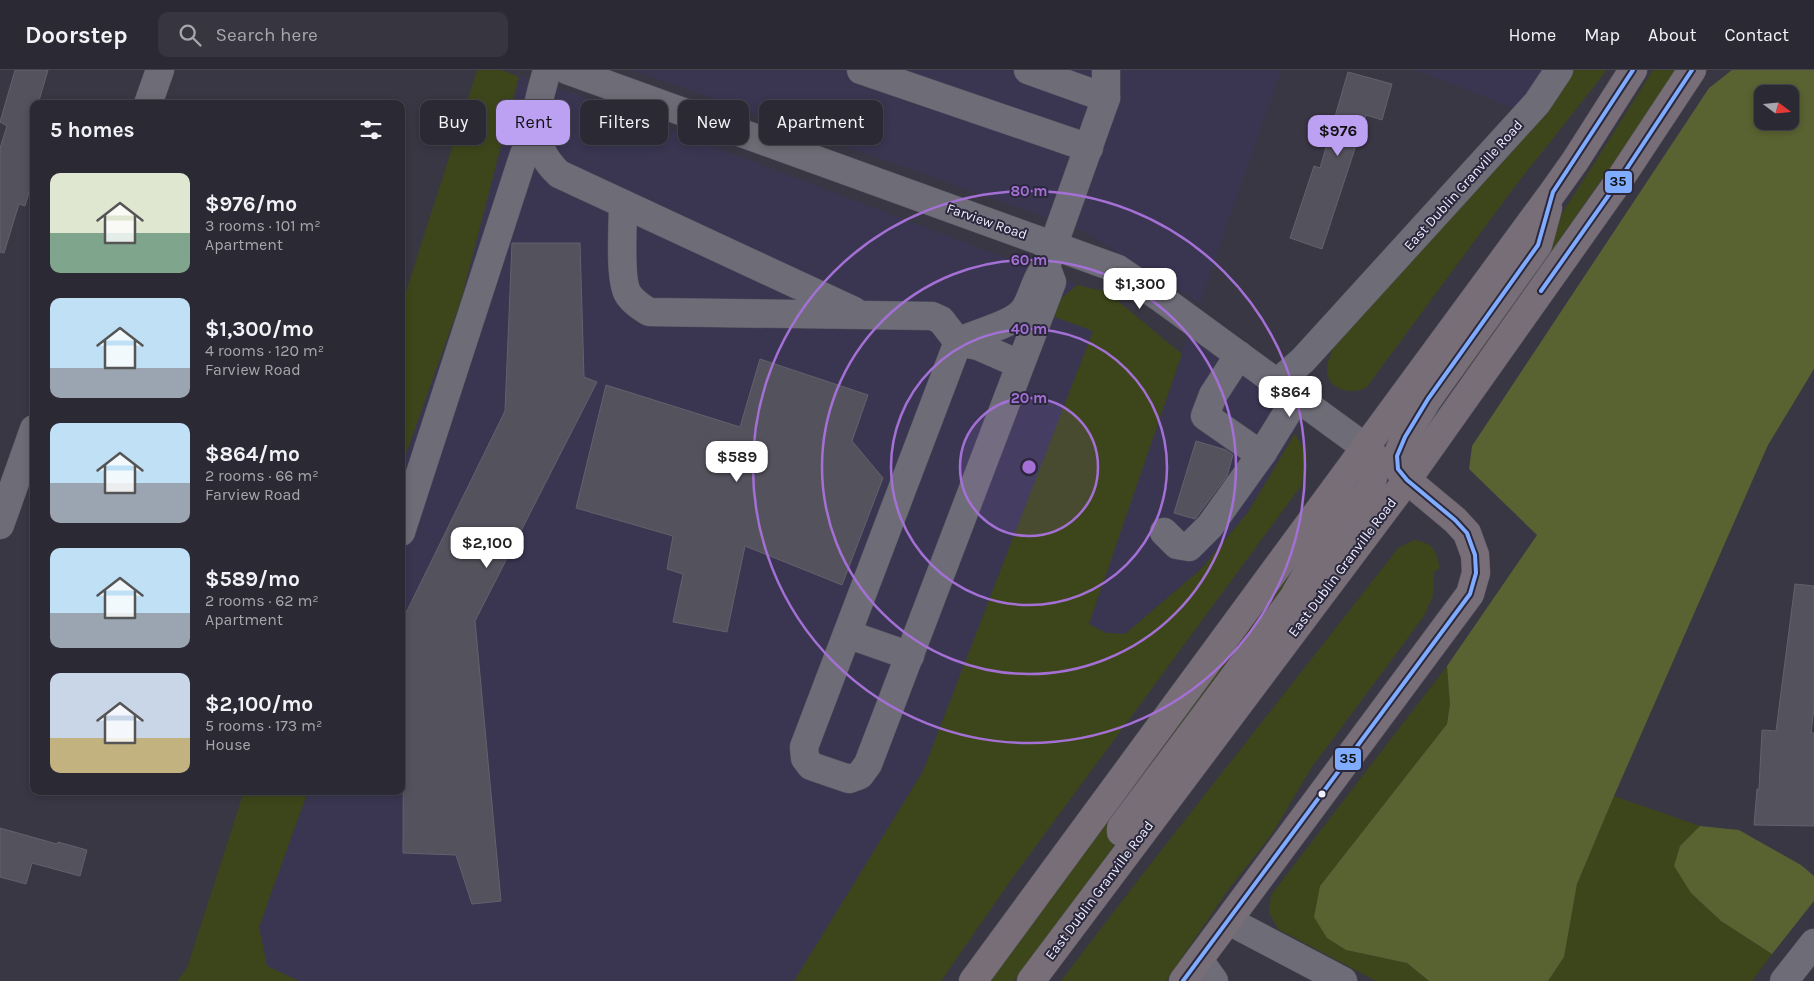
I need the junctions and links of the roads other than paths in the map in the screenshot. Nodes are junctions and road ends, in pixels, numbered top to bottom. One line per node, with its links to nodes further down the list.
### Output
1 (160, 70): 11 (street)
2 (547, 70): 12 (street)
3 (568, 70): 16 (street, Farview Road)
4 (861, 70): 13 (street)
5 (1028, 70): 10 (street)
6 (1106, 70): 10 (street)
7 (1559, 70): 21 (street, East Dublin Granville Road)
8 (1632, 70): 14 (main road)
9 (1692, 70): 25 (main road, East Dublin Granville Road)
10 (1106, 98): 13 (street)
11 (149, 100)
12 (538, 148): 15 (street); 26 (street)
13 (1089, 148): 16 (street)
14 (1553, 192): 23 (main road); 25 (main road)
15 (623, 204): 17 (street); 17 (street)
16 (1049, 255): 18 (street); 19 (street, Farview Road); 20 (street)
17 (864, 316): 18 (street)
18 (958, 342): 20 (street); 29 (street)
19 (1239, 355): 21 (street, Farview Road); 24 (street)
20 (1019, 364): 30 (street)
21 (1287, 390): 23 (street, Farview Road); 24 (street, East Dublin Granville Road)
22 (30, 440): 27 (street)
23 (1366, 448): 31 (main road); 35 (main road)
24 (1263, 452): 28 (street, East Dublin Granville Road)
25 (1407, 480): 31 (main road, East Dublin Granville Road); 32 (main road)
26 (405, 520)
27 (0, 525)
28 (1164, 532)
29 (848, 634): 30 (street); 30 (street)
30 (910, 656)
31 (1116, 866): 36 (main road, East Dublin Granville Road)
32 (1229, 921): 34 (main road); 37 (street)
33 (1814, 943): 38 (street)
34 (1199, 974)
35 (973, 981)
36 (1031, 981)
37 (1343, 981)
38 (1784, 981)

